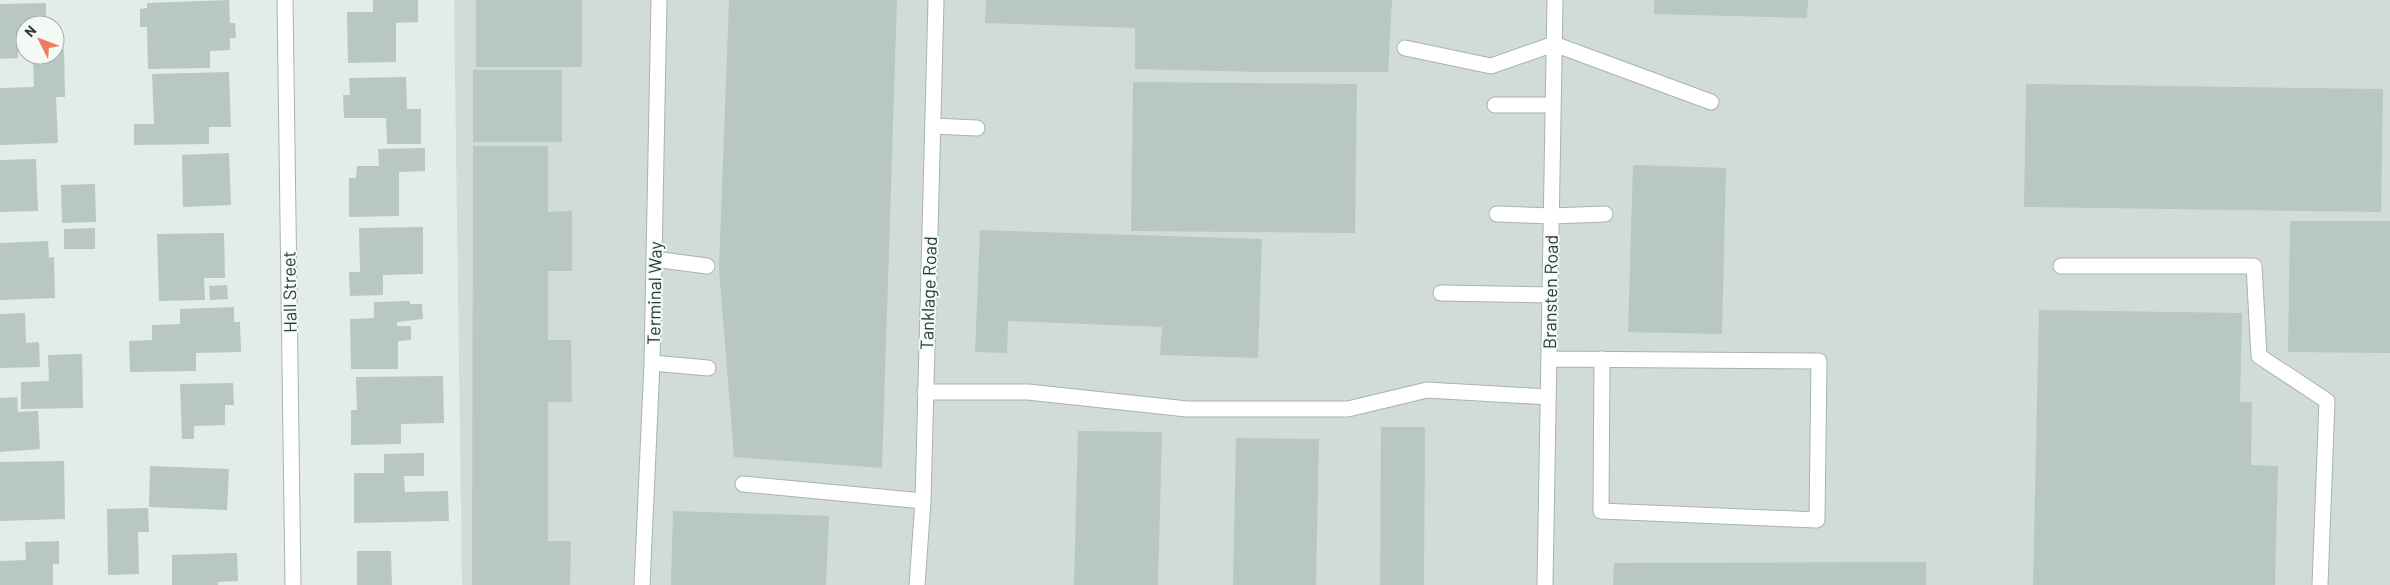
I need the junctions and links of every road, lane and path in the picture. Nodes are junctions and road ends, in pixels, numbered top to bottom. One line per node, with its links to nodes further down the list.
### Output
1 (285, 0): 28 (street, Hall Street)
2 (660, 0): 15 (street, Terminal Way)
3 (936, 0): 10 (street, Tanklage Road)
4 (1555, 0): 5 (street, Bransten Road)
5 (1554, 44): 6 (street); 7 (street); 9 (street, Bransten Road)
6 (1404, 48)
7 (1711, 102)
8 (1495, 105): 9 (street)
9 (1553, 105): 14 (street, Bransten Road)
10 (932, 126): 11 (street); 24 (street, Tanklage Road)
11 (977, 128)
12 (1498, 214): 14 (street)
13 (1605, 214): 14 (street)
14 (1552, 216): 19 (street, Bransten Road)
15 (654, 259): 16 (street); 22 (street, Terminal Way)
16 (707, 266)
17 (2060, 266): 32 (street)
18 (1441, 293): 19 (street)
19 (1550, 295): 20 (street, Bransten Road)
20 (1549, 359): 21 (street); 25 (street, Bransten Road)
21 (1602, 359): 21 (street)
22 (652, 362): 23 (street); 29 (street, Terminal Way)
23 (708, 368)
24 (925, 392): 25 (street); 27 (street, Tanklage Road)
25 (1548, 397): 31 (street, Bransten Road)
26 (743, 484): 27 (street)
27 (923, 501): 30 (street, Tanklage Road)
28 (294, 585)
29 (642, 585)
30 (917, 585)
31 (1545, 585)
32 (2320, 585)

